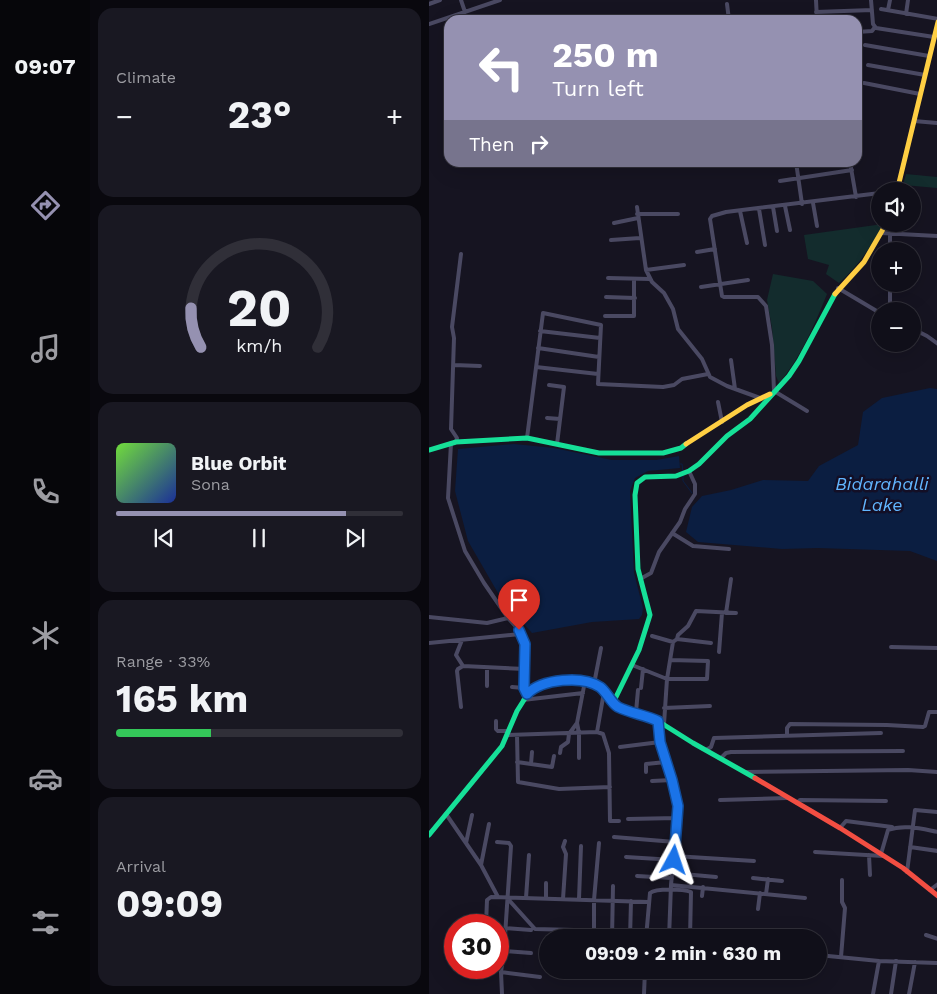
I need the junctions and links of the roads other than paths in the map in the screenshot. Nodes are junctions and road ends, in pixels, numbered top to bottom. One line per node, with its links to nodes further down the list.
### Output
1 (440, 0): 8 (street)
2 (461, 0): 13 (street)
3 (500, 0): 13 (street)
4 (816, 0): 14 (street)
5 (871, 0): 11 (street)
6 (890, 0): 12 (street)
7 (908, 0): 15 (street)
8 (429, 4)
9 (727, 4): 17 (street)
10 (881, 9): 12 (street)
11 (872, 10): 14 (street); 22 (street)
12 (888, 10): 15 (street)
13 (465, 12): 16 (street)
14 (816, 12): 18 (street)
15 (906, 14): 20 (street)
16 (456, 15)
17 (728, 15)
18 (816, 15)
19 (444, 19): 21 (street)
20 (937, 21): 24 (street)
21 (429, 24)
22 (875, 27): 23 (street); 24 (street)
23 (862, 32)
24 (934, 36): 26 (street)
25 (865, 45): 26 (street)
26 (929, 56): 28 (street)
27 (868, 65): 28 (street)
28 (925, 75): 30 (street)
29 (864, 83): 30 (street)
30 (920, 94): 31 (street)
31 (914, 121): 32 (street); 38 (street)
32 (937, 123)
33 (796, 167): 36 (street)
34 (851, 167): 35 (street)
35 (852, 170): 36 (street); 40 (street)
36 (798, 178): 37 (street); 42 (street)
37 (780, 181)
38 (899, 182)
39 (871, 194): 40 (street)
40 (856, 197): 41 (street)
41 (813, 202): 42 (street); 51 (street)
42 (802, 204): 43 (street)
43 (785, 206): 45 (street); 52 (street)
44 (637, 207): 49 (street)
45 (773, 207): 46 (street); 53 (street)
46 (759, 209): 47 (street); 61 (street)
47 (740, 211): 60 (street); 62 (street)
48 (678, 214): 49 (street)
49 (637, 216): 50 (street); 57 (street)
50 (614, 223)
51 (817, 226)
52 (789, 230)
53 (777, 231)
54 (881, 233): 55 (street); 73 (street)
55 (890, 234): 56 (street); 59 (street)
56 (937, 236)
57 (640, 238): 58 (street); 66 (street)
58 (611, 240)
59 (890, 242)
60 (747, 243)
61 (765, 245)
62 (715, 249): 63 (street); 71 (street)
63 (697, 252)
64 (461, 254): 85 (street)
65 (684, 265): 66 (street)
66 (646, 270): 69 (street)
67 (608, 278): 68 (street)
68 (634, 279): 69 (street); 75 (street)
69 (650, 279): 89 (street)
70 (748, 280): 71 (street)
71 (719, 284): 72 (street); 92 (street)
72 (701, 286)
73 (839, 288): 76 (street); 92 (street)
74 (606, 298): 75 (street)
75 (635, 298): 77 (street)
76 (871, 308)
77 (605, 316)
78 (540, 331): 80 (street); 80 (street); 82 (street)
79 (921, 333): 81 (street)
80 (600, 338): 83 (street)
81 (937, 344)
82 (538, 348): 83 (street); 87 (street)
83 (599, 357): 88 (street)
84 (731, 360): 91 (street)
85 (454, 365): 86 (street); 100 (street)
86 (480, 366)
87 (536, 367): 88 (street); 99 (street)
88 (598, 374): 89 (street)
89 (707, 374): 91 (street)
90 (549, 385): 97 (street)
91 (735, 389): 93 (street)
92 (772, 392): 93 (street); 95 (street); 103 (street)
93 (760, 398): 98 (street)
94 (718, 402): 98 (street)
95 (807, 411)
96 (547, 418): 97 (street)
97 (560, 420): 101 (street)
98 (722, 422): 101 (street)
99 (527, 438): 100 (street); 101 (street)
100 (453, 443): 102 (street); 111 (street)
101 (557, 444)
102 (429, 450)
103 (687, 472): 104 (street); 106 (street)
104 (672, 533): 105 (street); 106 (street)
105 (729, 549)
106 (640, 579): 123 (street)
107 (731, 579): 108 (street)
108 (724, 613): 109 (street); 115 (street); 121 (street)
109 (736, 613)
110 (429, 617): 111 (street)
111 (508, 618): 112 (street)
112 (520, 634): 114 (street); 126 (street)
113 (652, 636): 115 (street)
114 (463, 640): 116 (street); 124 (street)
115 (675, 640): 117 (street); 122 (street)
116 (429, 643)
117 (711, 643)
118 (891, 647): 120 (street)
119 (601, 648): 130 (street)
120 (937, 648)
121 (719, 652)
122 (670, 660): 128 (street); 128 (street)
123 (632, 665): 127 (street); 138 (street)
124 (463, 666): 125 (street); 140 (street)
125 (487, 668): 126 (street); 131 (street)
126 (525, 669): 133 (street)
127 (643, 669): 128 (street); 142 (street)
128 (667, 679): 141 (street)
129 (585, 681): 130 (street); 135 (street); 136 (street)
130 (594, 684): 134 (street)
131 (487, 686)
132 (512, 687): 133 (street)
133 (524, 688): 136 (street)
134 (604, 691): 138 (street); 148 (street)
135 (583, 692): 137 (street); 146 (street)
136 (527, 694): 137 (street)
137 (523, 700): 149 (street)
138 (613, 703): 142 (street)
139 (710, 706): 141 (street)
140 (461, 707)
141 (665, 708): 147 (street)
142 (636, 712): 145 (street)
143 (937, 712): 154 (street)
144 (496, 721): 149 (street)
145 (658, 721): 147 (street); 155 (street)
146 (577, 723): 150 (street); 151 (street)
147 (664, 724): 157 (street)
148 (597, 732): 150 (street); 172 (street)
149 (508, 733): 153 (street); 178 (street)
150 (579, 733): 151 (street); 162 (street)
151 (569, 734): 153 (street); 160 (street)
152 (881, 734): 154 (street)
153 (517, 735): 164 (street)
154 (787, 735): 157 (street)
155 (660, 742): 156 (street); 165 (street)
156 (619, 747)
157 (706, 750): 163 (street)
158 (903, 751): 163 (street)
159 (532, 752): 166 (street)
160 (560, 753)
161 (554, 756): 166 (street)
162 (579, 758)
163 (721, 758): 168 (street)
164 (517, 762): 166 (street); 172 (street)
165 (666, 762): 167 (street); 170 (street)
166 (531, 764)
167 (645, 772)
168 (745, 772): 169 (street); 173 (street)
169 (937, 772)
170 (672, 780): 171 (street); 181 (street)
171 (652, 782)
172 (610, 787): 182 (street)
173 (789, 798): 174 (street); 176 (street)
174 (720, 800)
175 (886, 801): 176 (street)
176 (797, 803): 184 (street)
177 (937, 812): 186 (street)
178 (446, 814): 188 (street); 193 (street)
179 (472, 816): 193 (street)
180 (628, 818): 181 (street)
181 (677, 818): 192 (street)
182 (619, 821)
183 (489, 824): 205 (street)
184 (840, 828): 185 (street); 201 (street)
185 (894, 828): 186 (street); 201 (street)
186 (913, 828): 187 (street); 196 (street)
187 (937, 832)
188 (429, 836)
189 (613, 837): 192 (street)
190 (565, 841): 231 (street)
191 (497, 842): 227 (street)
192 (675, 842): 203 (street)
193 (466, 843): 205 (street)
194 (599, 843): 233 (street)
195 (581, 846): 232 (street)
196 (911, 847): 197 (street); 206 (street)
197 (937, 851)
198 (815, 852): 200 (street)
199 (529, 855): 228 (street)
200 (869, 855): 201 (street); 207 (street)
201 (882, 855): 206 (street)
202 (626, 857): 203 (street)
203 (674, 858): 204 (street); 209 (street)
204 (754, 861)
205 (481, 865): 226 (street)
206 (907, 872): 221 (street)
207 (870, 875)
208 (637, 876): 209 (street)
209 (672, 876): 210 (street); 218 (street)
210 (715, 877)
211 (753, 878): 212 (street)
212 (768, 879): 214 (street); 223 (street)
213 (842, 880): 254 (street)
214 (782, 881)
215 (546, 883): 229 (street)
216 (937, 884): 221 (street)
217 (613, 886): 234 (street)
218 (671, 887): 220 (street); 236 (street); 246 (street)
219 (703, 887): 220 (street); 222 (street); 224 (street)
220 (684, 888): 247 (street)
221 (929, 890): 225 (street)
222 (760, 893): 223 (street); 237 (street)
223 (766, 894): 230 (street)
224 (702, 896)
225 (937, 896)
226 (498, 897): 227 (street); 238 (street)
227 (508, 898): 228 (street); 239 (street); 241 (street)
228 (526, 898): 229 (street)
229 (546, 898): 231 (street)
230 (805, 898)
231 (563, 899): 232 (street)
232 (579, 899): 233 (street)
233 (594, 900): 234 (street); 242 (street)
234 (613, 900): 235 (street); 243 (street)
235 (631, 901): 236 (street); 244 (street)
236 (648, 902): 245 (street)
237 (758, 909)
238 (487, 914)
239 (506, 914)
240 (509, 928): 248 (street)
241 (539, 929)
242 (594, 929)
243 (612, 929)
244 (630, 929)
245 (646, 929)
246 (669, 929)
247 (690, 929)
248 (531, 930)
249 (926, 935): 250 (street)
250 (937, 939)
251 (509, 951): 252 (street)
252 (531, 953)
253 (827, 956): 254 (street)
254 (841, 957): 255 (street)
255 (879, 960): 256 (street); 265 (street)
256 (896, 961): 257 (street); 266 (street)
257 (915, 962): 258 (street); 267 (street)
258 (937, 963)
259 (509, 973): 260 (street)
260 (539, 977)
261 (501, 979): 263 (street)
262 (645, 979): 264 (street)
263 (502, 994)
264 (644, 994)
265 (873, 994)
266 (891, 994)
267 (909, 994)

